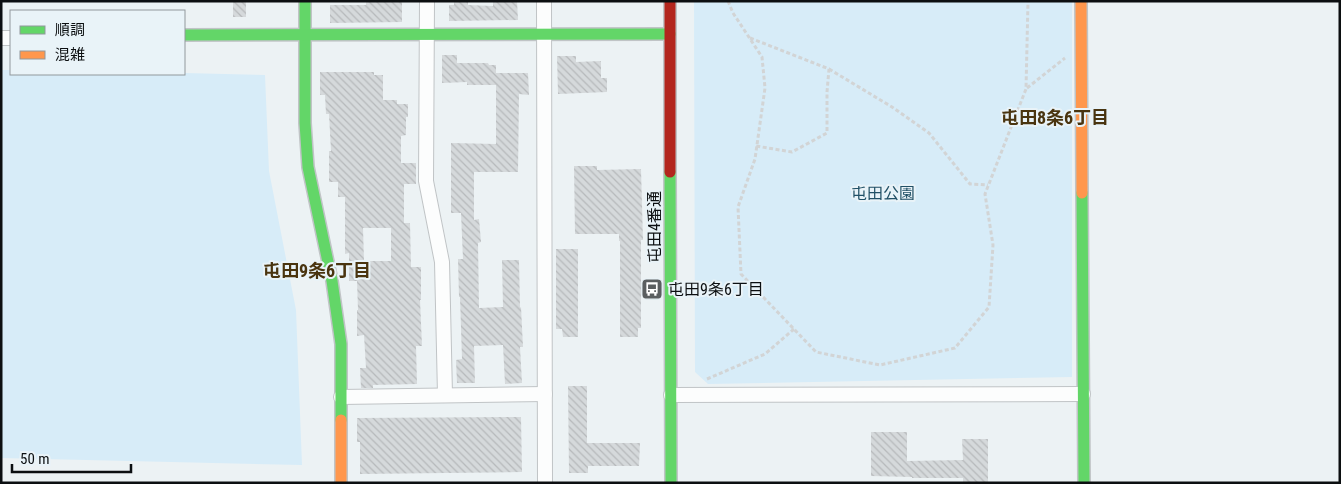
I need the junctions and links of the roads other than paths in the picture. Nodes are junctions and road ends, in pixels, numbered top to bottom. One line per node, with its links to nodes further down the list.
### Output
1 (305, 1): 6 (street)
2 (427, 1): 7 (street)
3 (544, 1): 8 (street)
4 (670, 1): 9 (street, 屯田4番通)
5 (1081, 1): 12 (street)
6 (305, 34): 7 (street); 10 (street); 15 (street)
7 (427, 34): 8 (street); 14 (street)
8 (544, 34): 9 (street); 11 (street)
9 (670, 34): 13 (street, 屯田4番通)
10 (185, 35)
11 (545, 394): 14 (street); 17 (street)
12 (1084, 394): 13 (street); 19 (street)
13 (671, 395): 18 (street, 屯田4番通)
14 (444, 396): 15 (street)
15 (341, 397): 16 (street)
16 (341, 483)
17 (545, 483)
18 (671, 483)
19 (1084, 483)

